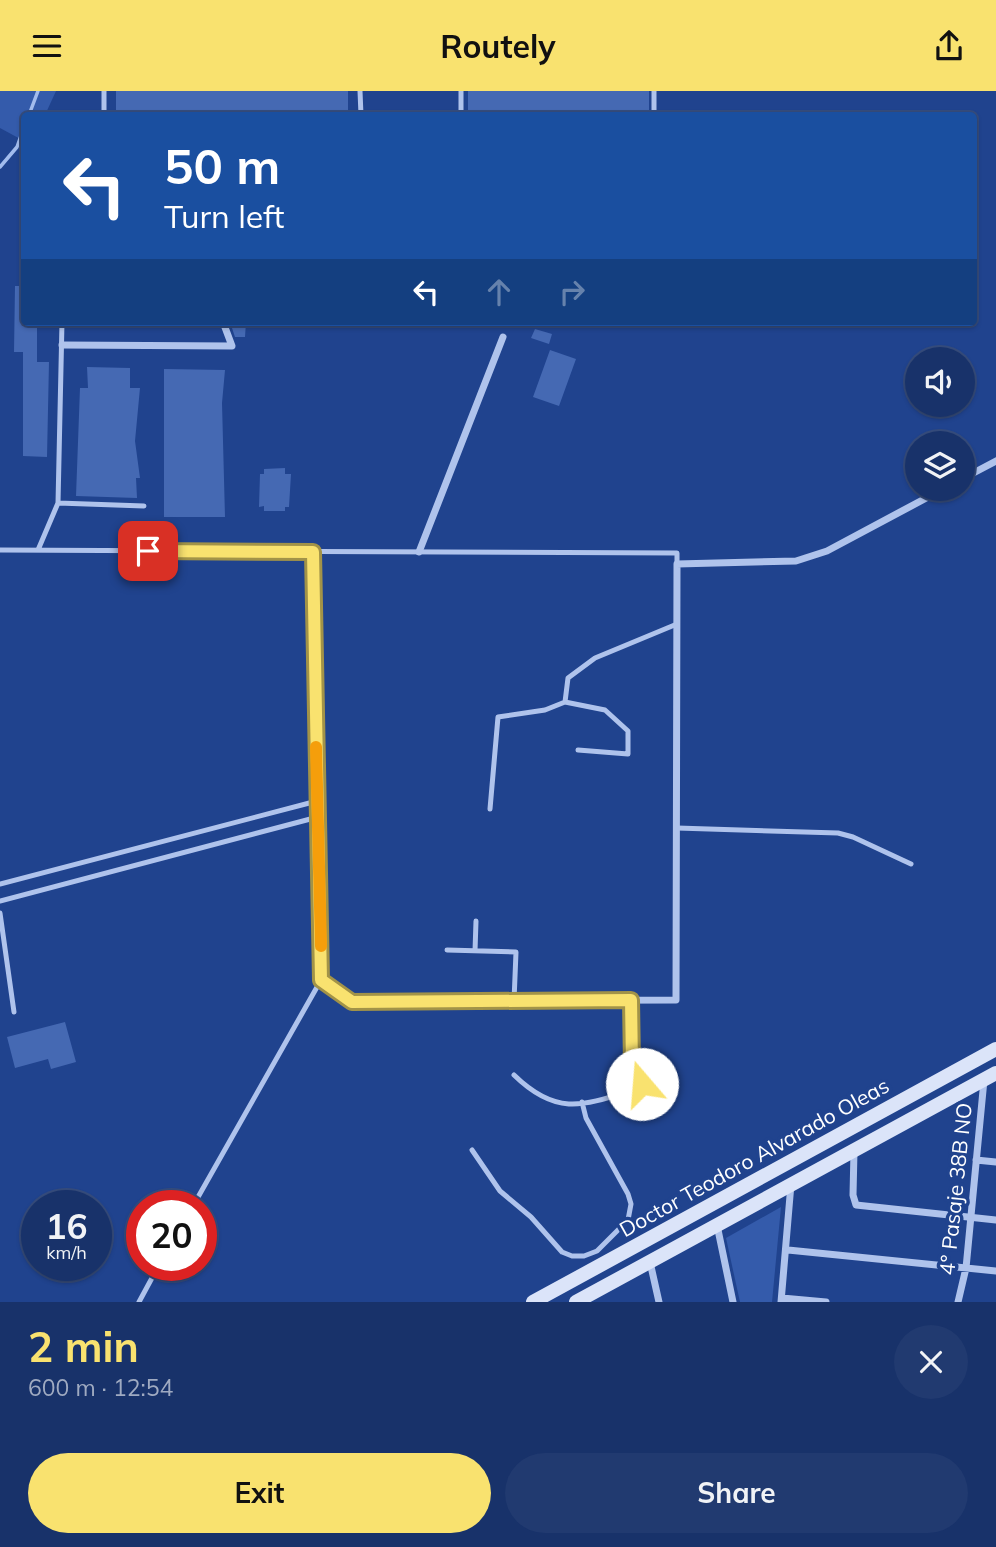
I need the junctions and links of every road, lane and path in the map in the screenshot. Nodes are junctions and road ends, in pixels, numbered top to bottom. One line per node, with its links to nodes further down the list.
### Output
1 (104, 91): 5 (lane)
2 (360, 91): 6 (lane)
3 (461, 91): 7 (lane)
4 (654, 91): 8 (lane)
5 (104, 112)
6 (361, 112)
7 (461, 112)
8 (653, 112)
9 (62, 326): 12 (lane)
10 (224, 326): 12 (street)
11 (503, 337): 21 (street)
12 (62, 345): 16 (lane)
13 (996, 461): 14 (street)
14 (975, 472)
15 (921, 501): 22 (street)
16 (58, 503): 17 (lane); 19 (lane)
17 (144, 506)
18 (0, 550): 19 (lane)
19 (38, 550): 20 (lane)
20 (313, 552): 21 (lane); 26 (street)
21 (419, 552): 22 (lane)
22 (677, 564): 23 (street)
23 (677, 624): 24 (lane); 29 (street)
24 (565, 702): 25 (lane); 27 (lane)
25 (578, 750)
26 (317, 801): 28 (street); 31 (lane)
27 (490, 809)
28 (318, 817): 32 (lane); 37 (street)
29 (677, 828): 30 (lane); 38 (street)
30 (911, 863)
31 (0, 884)
32 (0, 901)
33 (0, 913): 40 (lane)
34 (476, 921): 36 (lane)
35 (447, 950): 36 (lane)
36 (475, 951): 39 (lane)
37 (321, 980): 39 (street); 50 (lane)
38 (631, 1000): 39 (street); 44 (lane)
39 (514, 1001)
40 (14, 1012)
41 (996, 1049): 62 (main road, Doctor Teodoro Alvarado Oleas)
42 (514, 1075): 44 (lane)
43 (990, 1076): 46 (main road, Doctor Teodoro Alvarado Oleas); 47 (street, 4° Pasaje 38B NO)
44 (582, 1102): 45 (lane)
45 (472, 1150)
46 (853, 1151): 49 (main road, Doctor Teodoro Alvarado Oleas); 51 (street)
47 (976, 1160): 48 (street); 51 (street, 4° Pasaje 38B NO)
48 (996, 1162)
49 (791, 1184): 53 (main road, Doctor Teodoro Alvarado Oleas); 54 (street)
50 (202, 1190)
51 (971, 1217): 52 (street); 56 (street, 4° Pasaje 38B NO)
52 (996, 1220)
53 (717, 1224): 55 (main road, Doctor Teodoro Alvarado Oleas); 65 (street)
54 (788, 1250): 56 (street); 60 (street)
55 (650, 1262): 59 (main road, Doctor Teodoro Alvarado Oleas); 64 (street)
56 (966, 1268): 57 (street); 67 (street, 4° Pasaje 38B NO)
57 (996, 1271)
58 (150, 1281): 61 (lane)
59 (593, 1298): 63 (main road, Doctor Teodoro Alvarado Oleas)
60 (782, 1300): 66 (street)
61 (139, 1302)
62 (533, 1302)
63 (576, 1302)
64 (659, 1302)
65 (733, 1302)
66 (826, 1302)
67 (958, 1302)

